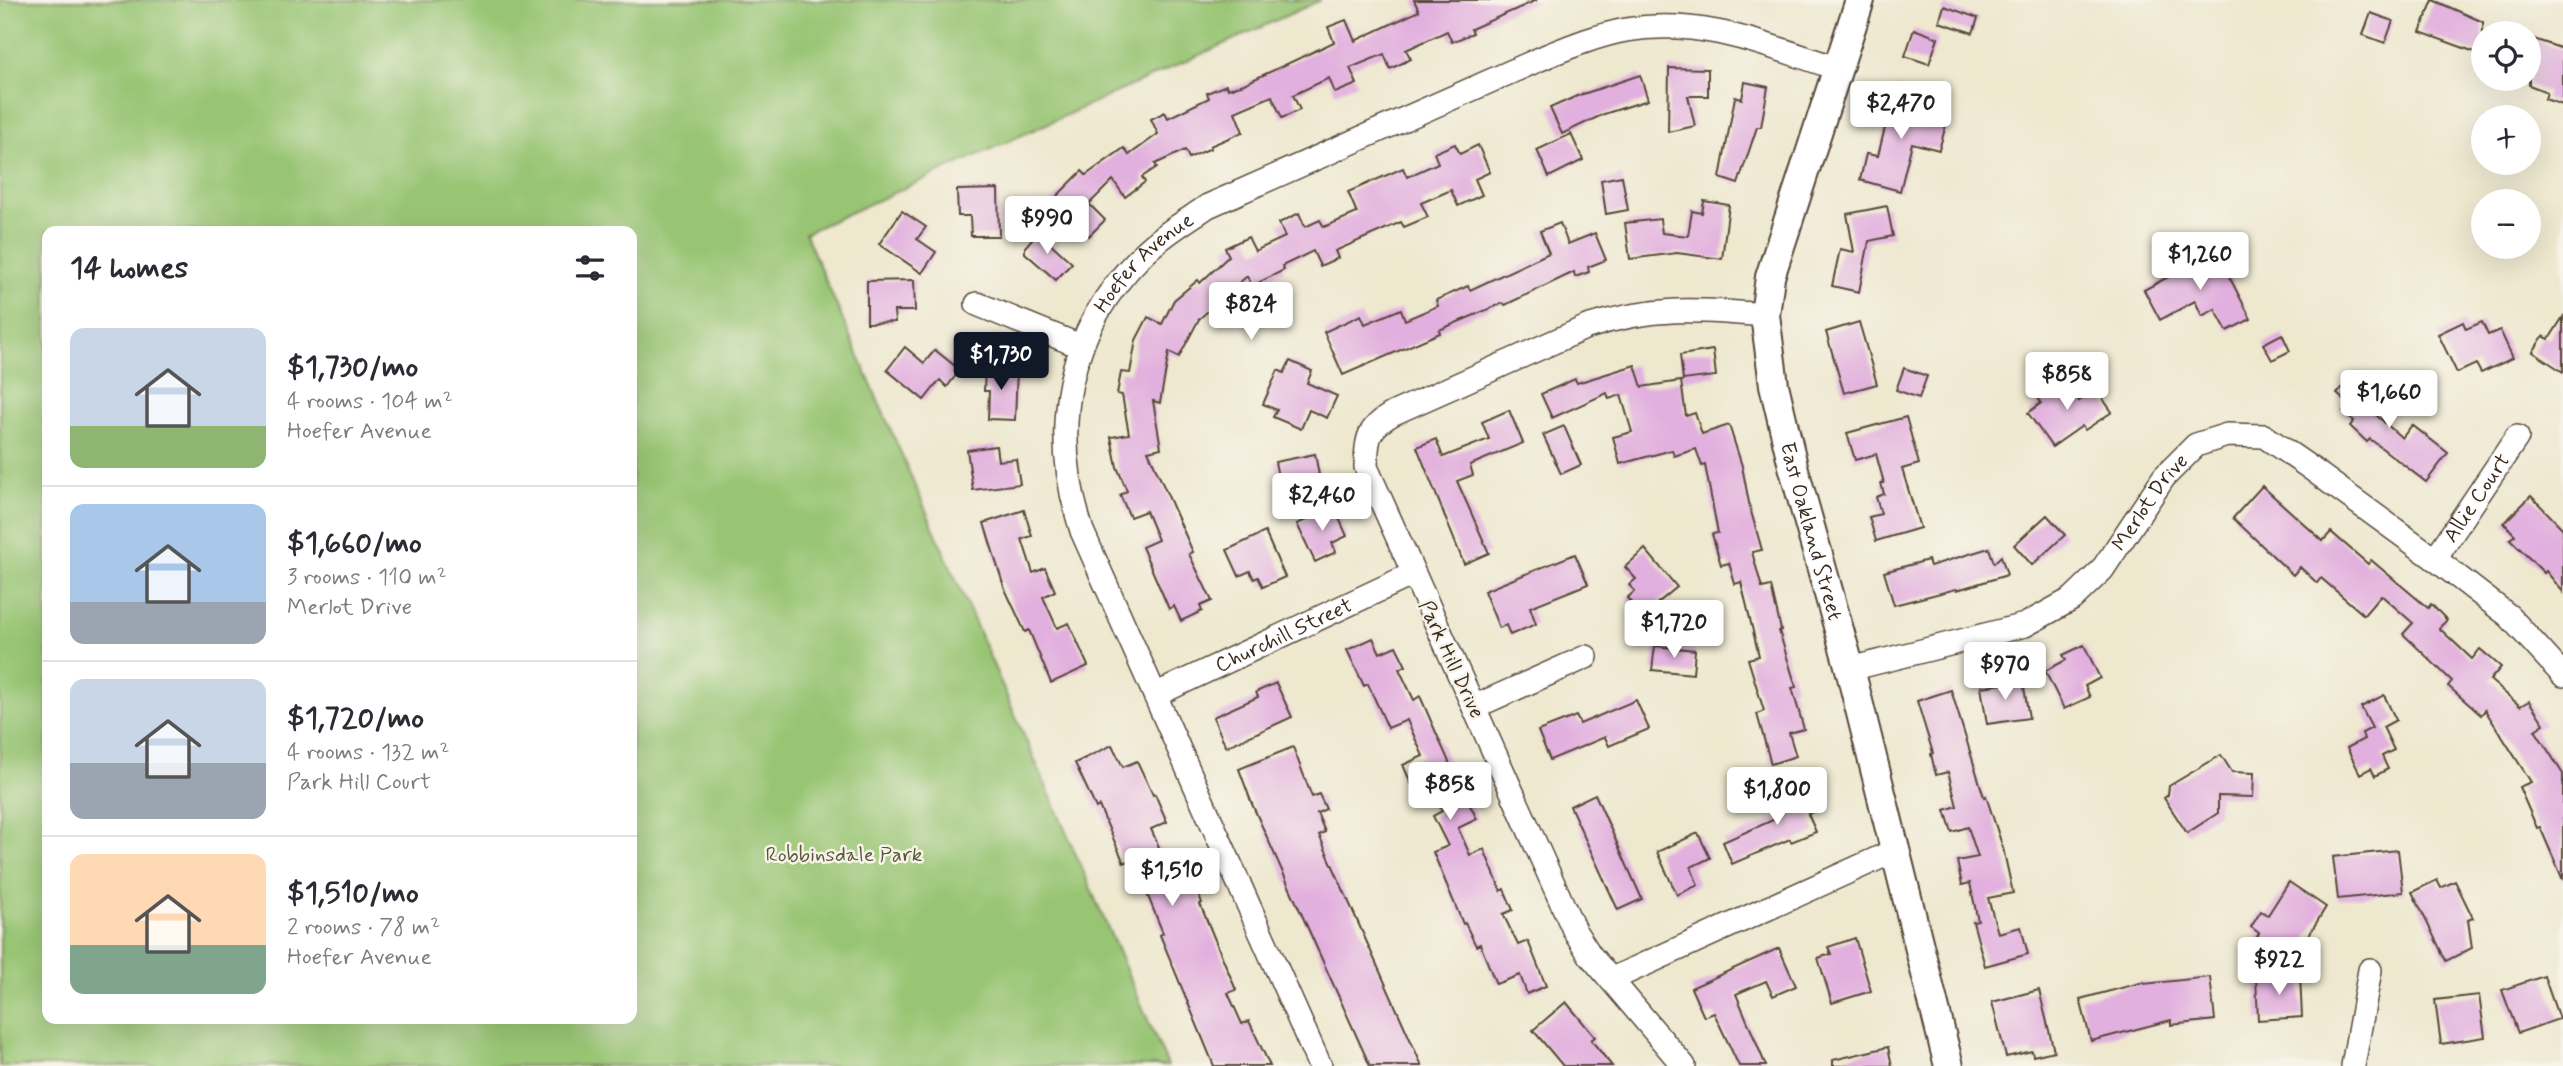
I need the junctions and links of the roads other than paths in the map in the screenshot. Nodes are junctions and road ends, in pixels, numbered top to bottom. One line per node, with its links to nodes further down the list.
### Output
1 (1860, 0): 2 (street, East Oakland Street)
2 (1836, 68): 4 (street, East Oakland Street); 5 (street, Hoefer Avenue)
3 (977, 304): 5 (street)
4 (1765, 315): 8 (street, Park Hill Drive); 10 (street, East Oakland Street)
5 (1080, 346): 12 (street, Hoefer Avenue)
6 (2517, 437): 7 (street, Allie Court)
7 (2435, 559): 10 (street, Merlot Drive); 11 (street, Merlot Drive)
8 (1413, 574): 12 (street, Churchill Street); 13 (street, Park Hill Drive)
9 (1586, 657): 13 (street)
10 (1850, 669): 14 (street, East Oakland Street)
11 (2563, 675)
12 (1155, 695): 17 (street, Hoefer Avenue)
13 (1474, 707): 16 (street, Park Hill Drive)
14 (1894, 851): 16 (street); 19 (street, East Oakland Street)
15 (2370, 971): 20 (street)
16 (1612, 979): 18 (street, Park Hill Drive)
17 (1320, 1066)
18 (1684, 1066)
19 (1949, 1066)
20 (2353, 1066)

